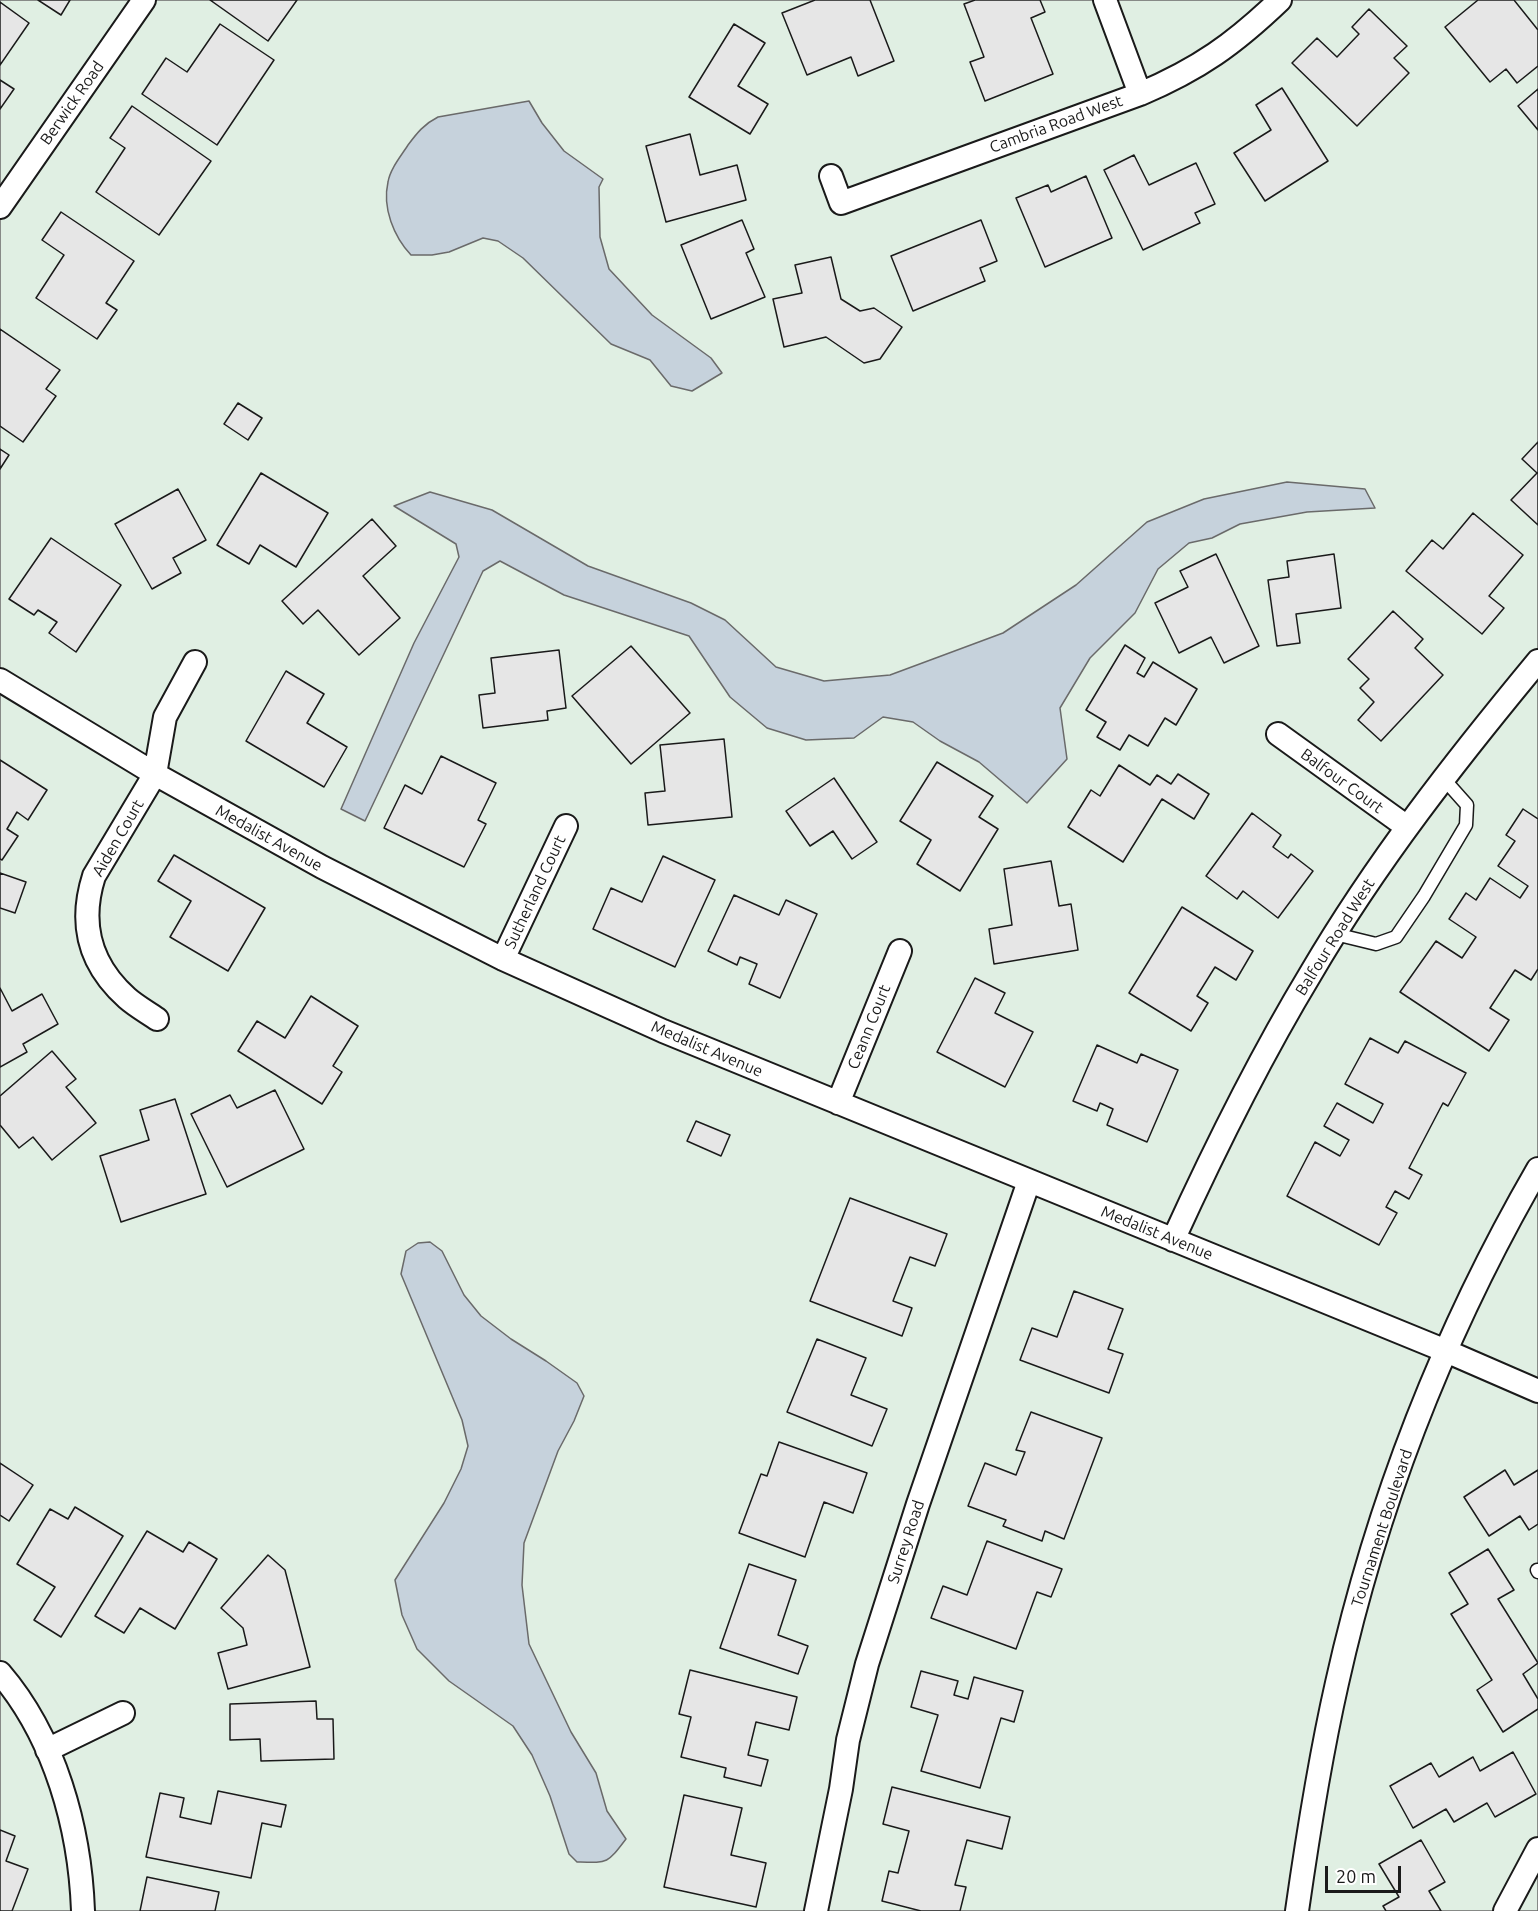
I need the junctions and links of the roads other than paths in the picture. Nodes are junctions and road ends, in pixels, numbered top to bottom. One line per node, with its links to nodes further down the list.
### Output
1 (144, 0): 6 (street, Berwick Road)
2 (1106, 0): 4 (street)
3 (1280, 0): 4 (street, Cambria Road West)
4 (1140, 94): 5 (street, Cambria Road West)
5 (831, 176)
6 (0, 207)
7 (1538, 661): 12 (street, Balfour Road West)
8 (195, 662): 11 (street)
9 (0, 680): 11 (street, Medalist Avenue)
10 (1278, 735): 14 (street, Balfour Court)
11 (155, 774): 17 (street, Medalist Avenue); 18 (street, Aiden Court)
12 (1443, 778): 14 (street, Balfour Road West); 15 (lane)
13 (566, 826): 17 (street, Sutherland Court)
14 (1407, 827): 15 (street, Balfour Road West)
15 (1335, 934): 22 (street, Balfour Road West)
16 (900, 951): 19 (street, Ceann Court)
17 (503, 959): 19 (street, Medalist Avenue)
18 (157, 1019)
19 (838, 1103): 21 (street, Medalist Avenue)
20 (1538, 1168): 23 (street, Tournament Boulevard)
21 (1029, 1181): 22 (street, Medalist Avenue); 30 (street, Surrey Road)
22 (1173, 1240): 23 (street, Medalist Avenue)
23 (1446, 1351): 24 (street, Medalist Avenue); 31 (street, Tournament Boulevard)
24 (1538, 1391)
25 (0, 1673): 27 (street)
26 (123, 1713): 27 (street)
27 (47, 1750): 29 (street)
28 (1536, 1859): 32 (street)
29 (83, 1911)
30 (816, 1911)
31 (1297, 1911)
32 (1505, 1911)

